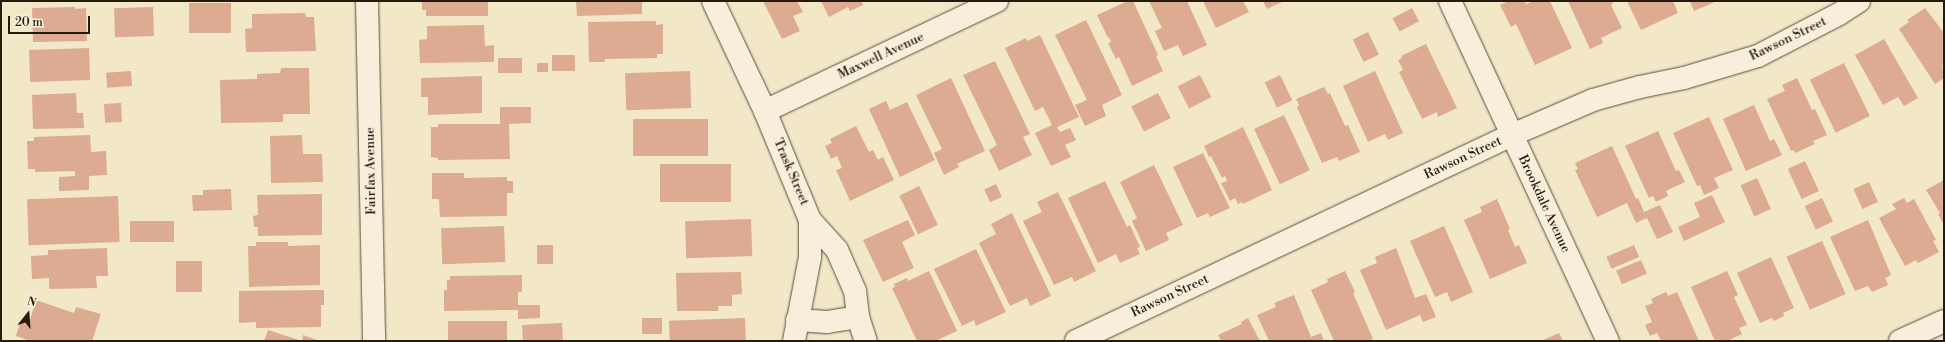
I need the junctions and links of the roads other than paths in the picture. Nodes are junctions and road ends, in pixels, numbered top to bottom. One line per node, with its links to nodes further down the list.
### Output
1 (367, 1): 12 (street, Fairfax Avenue)
2 (713, 1): 6 (street, Trask Street)
3 (997, 1): 6 (street, Maxwell Avenue)
4 (1450, 1): 7 (street, Brookdale Avenue)
5 (1859, 1): 7 (street, Rawson Street)
6 (765, 111): 8 (street, Trask Street)
7 (1512, 135): 15 (street, Rawson Street); 16 (street, Brookdale Avenue)
8 (810, 220): 9 (street, Trask Street); 10 (street)
9 (858, 317): 10 (street); 14 (street, Trask Street)
10 (797, 320): 13 (street)
11 (1944, 321): 17 (street)
12 (374, 341)
13 (794, 341)
14 (866, 341)
15 (1076, 341)
16 (1608, 341)
17 (1900, 341)

